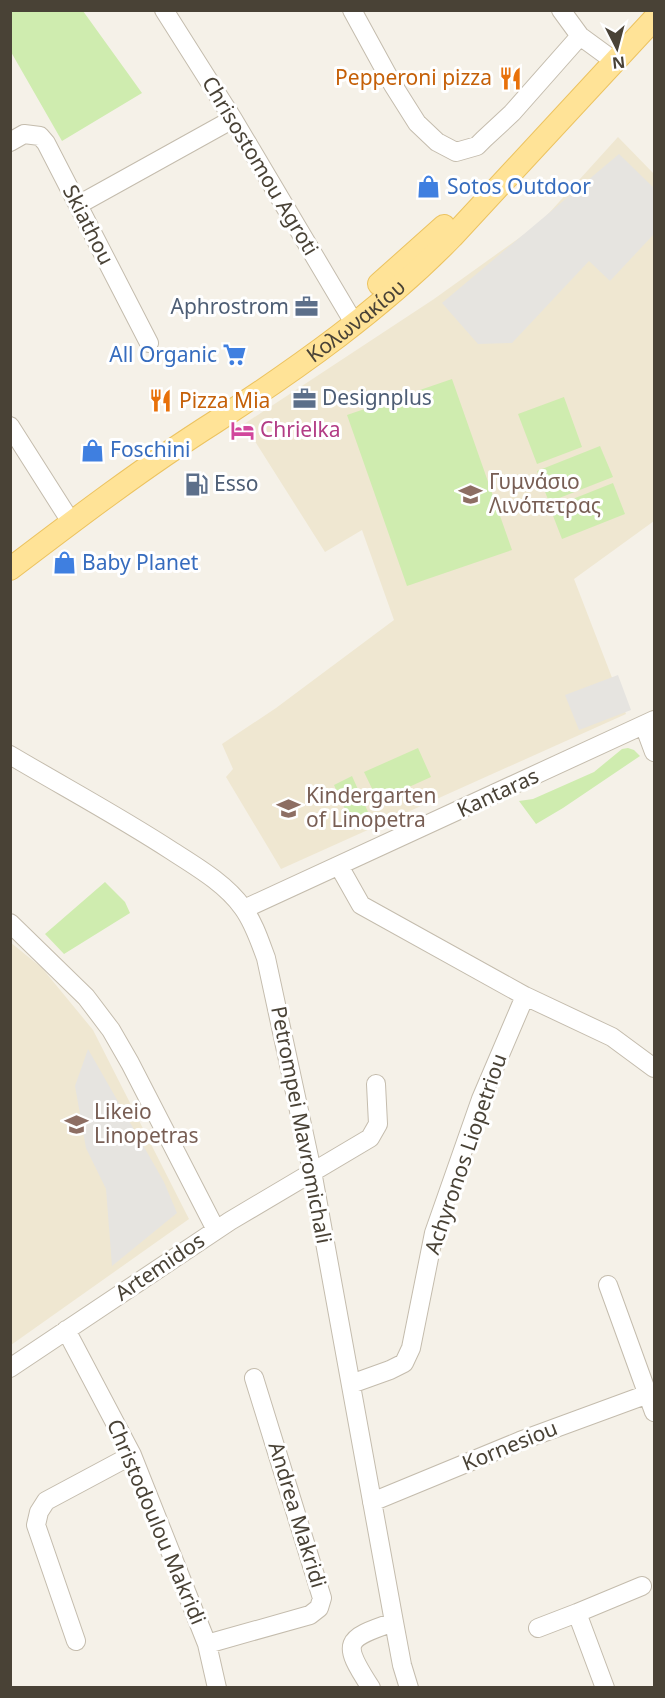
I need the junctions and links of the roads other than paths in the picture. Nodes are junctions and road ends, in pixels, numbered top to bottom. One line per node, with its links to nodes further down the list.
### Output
1 (164, 10): 7 (street, Chrisostomou Agroti)
2 (352, 10): 5 (street)
3 (561, 10): 5 (street)
4 (651, 19): 6 (main road, Κολωνακίου)
5 (580, 36): 6 (street)
6 (610, 59): 10 (main road, Κολωνακίου)
7 (233, 119): 9 (street); 10 (street, Chrisostomou Agroti)
8 (10, 142): 9 (street, Skiathou)
9 (78, 205): 11 (street, Skiathou)
10 (351, 318): 13 (main road, Κολωνακίου)
11 (148, 343)
12 (10, 426): 13 (street)
13 (67, 515): 14 (main road, Κολωνακίου); 15 (main road, Κολωνακίου)
14 (10, 551)
15 (10, 568)
16 (649, 723): 17 (street); 19 (street, Kantaras)
17 (654, 752)
18 (10, 755): 20 (street, Petrompei Mavromichali)
19 (339, 866): 20 (street, Kantaras); 22 (street)
20 (243, 909): 25 (street, Petrompei Mavromichali)
21 (10, 923): 26 (street)
22 (525, 996): 23 (street); 31 (street, Achyronos Liopetriou)
23 (654, 1068)
24 (376, 1084): 25 (street, Artemidos)
25 (312, 1171): 26 (street, Artemidos); 31 (street, Petrompei Mavromichali)
26 (216, 1230): 28 (street, Artemidos)
27 (608, 1285): 32 (street)
28 (66, 1330): 29 (street, Artemidos); 34 (street, Christodoulou Makridi)
29 (10, 1368)
30 (254, 1378): 41 (street, Andrea Makridi)
31 (351, 1384): 35 (street, Petrompei Mavromichali)
32 (648, 1394): 33 (street); 35 (street, Kornesiou)
33 (654, 1412)
34 (132, 1455): 40 (street); 41 (street, Christodoulou Makridi)
35 (372, 1502): 38 (street, Petrompei Mavromichali)
36 (642, 1586): 37 (street)
37 (577, 1613): 39 (street); 45 (street)
38 (394, 1622): 43 (street); 44 (street, Petrompei Mavromichali)
39 (538, 1628)
40 (76, 1641)
41 (207, 1644): 42 (street, Christodoulou Makridi)
42 (217, 1688)
43 (371, 1688)
44 (409, 1688)
45 (605, 1688)

